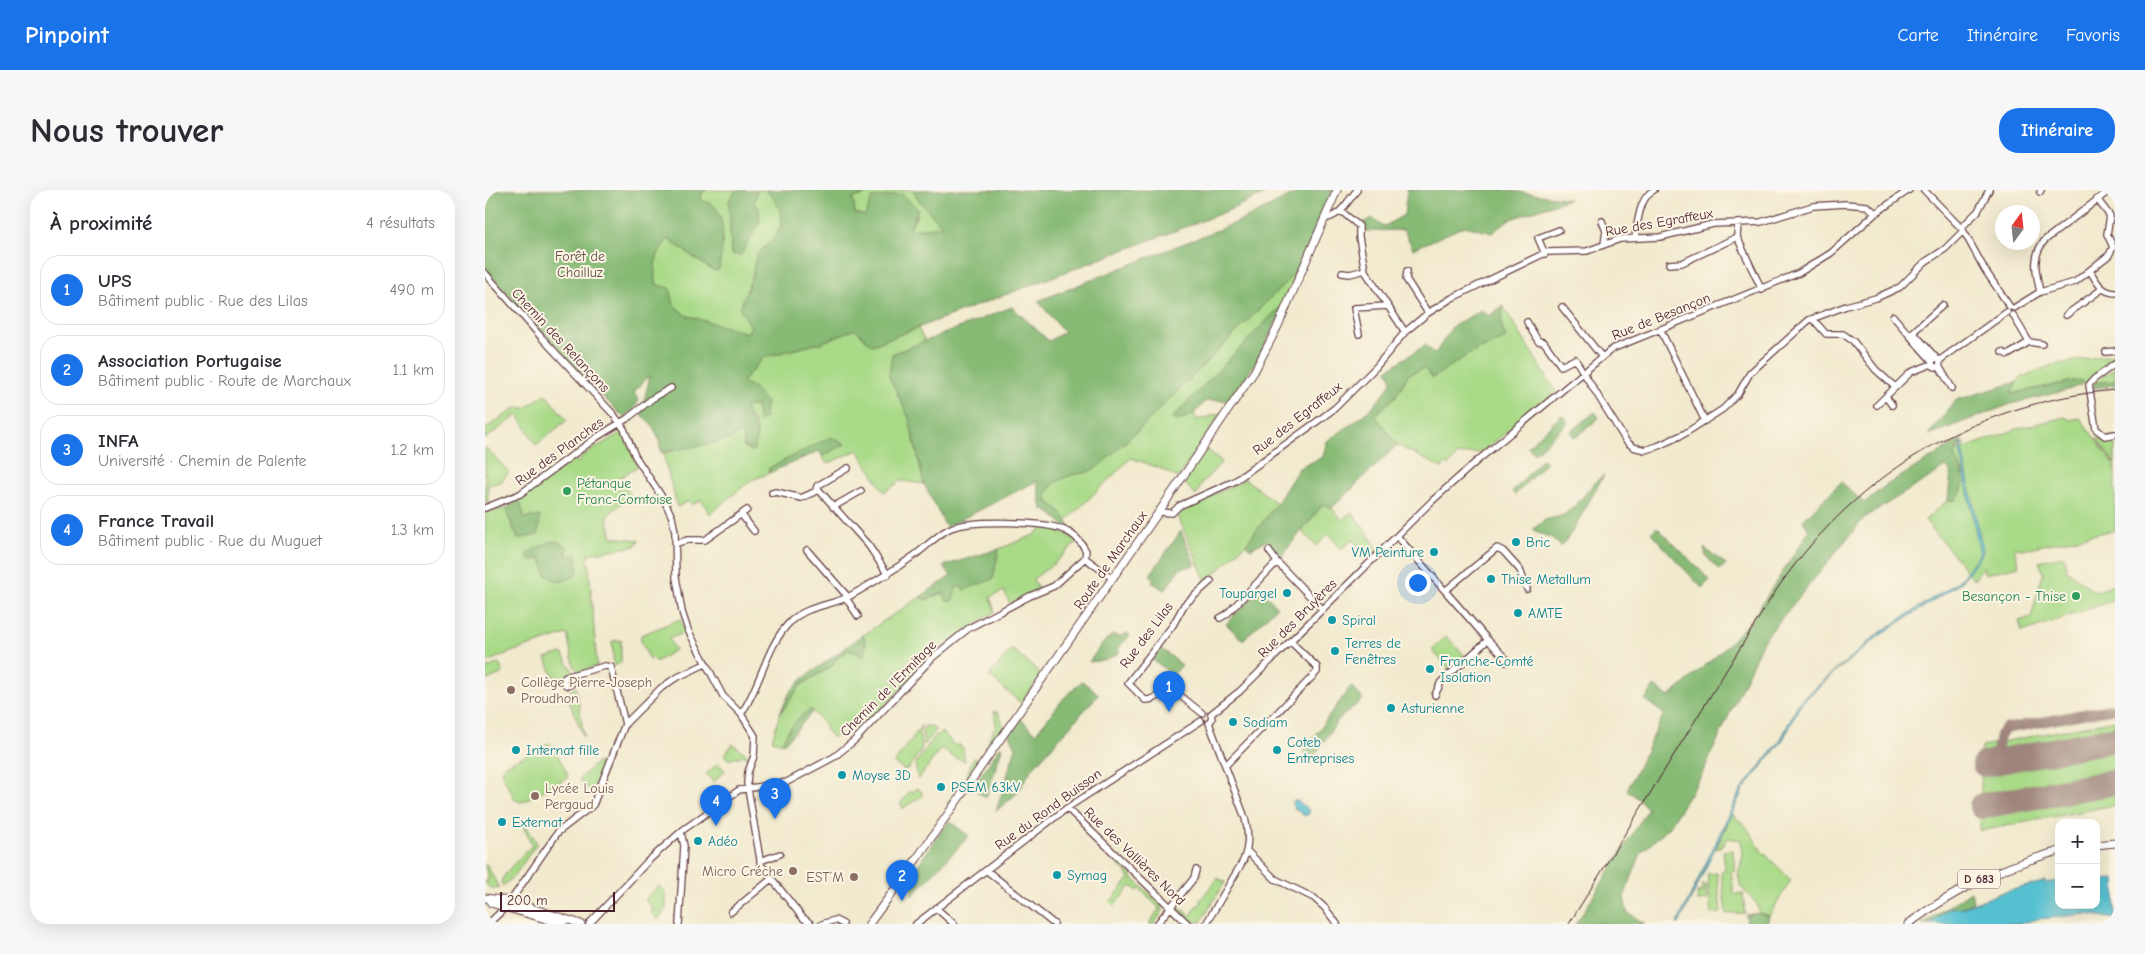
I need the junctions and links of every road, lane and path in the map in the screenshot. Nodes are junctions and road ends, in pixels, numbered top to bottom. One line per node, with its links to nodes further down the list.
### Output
1 (1337, 190): 11 (main road, Route de Marchaux)
2 (1357, 190): 9 (street)
3 (1654, 190): 16 (street)
4 (1909, 190): 10 (street, Rue de Besançon)
5 (1924, 190): 15 (street)
6 (1989, 190): 15 (street)
7 (2110, 190): 8 (street)
8 (2097, 199): 23 (street); 28 (street)
9 (1341, 211): 11 (street); 21 (street)
10 (1876, 213): 13 (street, Rue des Egraffeux); 27 (street, Rue de Besançon)
11 (1324, 219): 67 (main road, Route de Marchaux)
12 (1602, 221): 18 (street)
13 (1738, 224): 16 (street, Rue des Egraffeux); 17 (street)
14 (1559, 230): 19 (street)
15 (1963, 230): 33 (street); 37 (street)
16 (1635, 237): 18 (street, Rue des Egraffeux)
17 (1737, 237): 20 (street); 27 (street)
18 (1604, 244): 19 (street, Rue des Egraffeux)
19 (1545, 254): 34 (street, Rue des Egraffeux)
20 (1669, 264)
21 (1365, 270): 25 (street); 31 (street)
22 (1407, 271): 34 (street)
23 (2090, 271): 26 (street); 28 (street)
24 (485, 273): 59 (street, Chemin des Relançons)
25 (1342, 273)
26 (2102, 289): 29 (street); 35 (street)
27 (1761, 290): 39 (street, Rue de Besançon)
28 (2041, 292): 33 (street)
29 (2115, 293)
30 (1943, 305): 42 (street)
31 (1387, 306): 40 (street); 41 (street)
32 (1562, 307): 48 (street)
33 (2011, 311): 43 (street); 49 (street)
34 (1427, 313): 40 (street, Rue des Egraffeux)
35 (2065, 314)
36 (1893, 316): 42 (street)
37 (1813, 320): 52 (street); 58 (street)
38 (1527, 322): 51 (street)
39 (1660, 329): 48 (street, Rue de Besançon); 58 (street)
40 (1405, 332): 67 (street, Rue des Egraffeux)
41 (1359, 334)
42 (1911, 334): 49 (street)
43 (2029, 342): 44 (street); 46 (street)
44 (2042, 344)
45 (2115, 351): 47 (street)
46 (2002, 352)
47 (2106, 352)
48 (1602, 357): 51 (street, Rue de Besançon)
49 (1936, 362): 52 (street); 54 (street)
50 (2115, 364): 60 (street)
51 (1584, 372): 58 (street); 69 (street, Rue de Besançon)
52 (1895, 387): 55 (street)
53 (671, 388): 59 (street, Rue des Planches)
54 (1952, 388)
55 (1887, 397): 56 (street); 57 (street)
56 (1892, 405)
57 (1877, 406)
58 (1705, 421)
59 (619, 424): 66 (street, Rue des Planches); 70 (street, Chemin des Relançons)
60 (2115, 434)
61 (848, 468): 62 (street)
62 (817, 490): 64 (street); 65 (street)
63 (861, 490): 65 (street)
64 (772, 493)
65 (833, 507): 75 (street)
66 (485, 508)
67 (1161, 509): 76 (main road, Route de Marchaux)
68 (754, 531): 70 (street)
69 (1397, 536): 79 (street); 81 (street, Rue des Bruyères)
70 (675, 544): 87 (street, Chemin des Relançons)
71 (807, 550): 80 (street)
72 (1269, 551): 74 (street)
73 (1085, 558): 75 (street); 76 (street); 97 (street, Chemin de l'Ermitage)
74 (1277, 562): 81 (street); 83 (street)
75 (888, 574): 80 (street)
76 (1112, 578): 125 (main road, Route de Marchaux)
77 (1211, 581): 90 (street, Rue des Lilas)
78 (1527, 589): 79 (street)
79 (1446, 590): 85 (street)
80 (847, 598): 82 (street); 91 (street)
81 (1323, 610): 84 (street, Rue des Bruyères)
82 (858, 616)
83 (1220, 618)
84 (1291, 641): 92 (street, Rue des Bruyères); 96 (street)
85 (1486, 641): 86 (street); 89 (street)
86 (1505, 662)
87 (705, 664): 91 (street, Chemin des Relançons); 95 (street)
88 (580, 674): 88 (street); 95 (street)
89 (1435, 695)
90 (1202, 713): 92 (street); 93 (street)
91 (741, 714): 97 (street, Chemin des Relançons)
92 (1211, 714): 94 (street)
93 (1201, 721): 94 (street); 98 (street, Rue du Rond Buisson)
94 (1209, 723): 96 (street)
95 (625, 724): 112 (street)
96 (1226, 765): 102 (street)
97 (748, 788): 99 (street, Chemin de l'Ermitage); 106 (street, Chemin des Relançons)
98 (1067, 808): 107 (street, Rue du Rond Buisson); 113 (street, Rue des Vallières Nord)
99 (681, 832): 120 (street, Chemin de l'Ermitage); 121 (street)
100 (2115, 845): 101 (main road)
101 (2100, 847)
102 (1247, 851): 116 (street); 132 (street)
103 (780, 854): 106 (street)
104 (2055, 854): 133 (main road, D 683)
105 (2055, 854): 134 (main road, D 683)
106 (760, 861): 109 (street)
107 (986, 870): 114 (street, Rue du Rond Buisson); 128 (street)
108 (1196, 870): 113 (street)
109 (771, 879): 115 (street); 122 (street)
110 (485, 898): 112 (main road)
111 (485, 903): 112 (main road)
112 (508, 904): 117 (street); 118 (main road); 119 (main road)
113 (1170, 907): 129 (street); 130 (street, Rue des Vallières Nord)
114 (936, 908): 126 (street, Rue du Rond Buisson); 127 (street)
115 (731, 912)
116 (1207, 922): 131 (street)
117 (488, 924)
118 (563, 924)
119 (581, 924)
120 (589, 924)
121 (679, 924)
122 (811, 924)
123 (822, 924): 124 (street)
124 (843, 924)
125 (869, 924)
126 (916, 924)
127 (954, 924)
128 (1054, 924)
129 (1157, 924)
130 (1189, 924)
131 (1199, 924)
132 (1337, 924)
133 (1908, 924)
134 (1913, 924)

